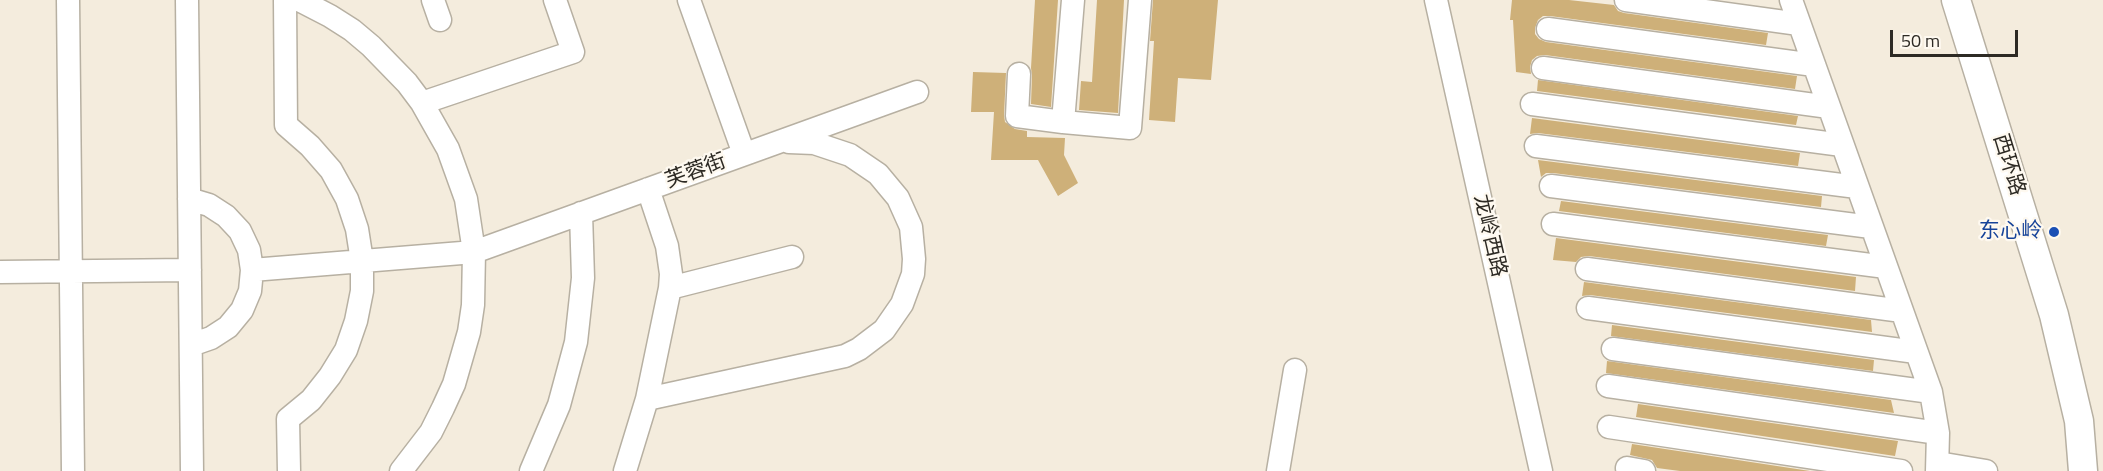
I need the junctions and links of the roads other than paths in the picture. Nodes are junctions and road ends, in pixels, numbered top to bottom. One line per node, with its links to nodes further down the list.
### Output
1 (68, 0): 43 (street)
2 (187, 0): 31 (street)
3 (285, 0): 37 (street)
4 (299, 0): 20 (street)
5 (555, 0): 20 (street)
6 (689, 0): 27 (street)
7 (1073, 0): 23 (street)
8 (1140, 0): 23 (street)
9 (1437, 0): 64 (street, 龙岭西路)
10 (1626, 0): 14 (street)
11 (1791, 0): 14 (street)
12 (1945, 0): 67 (main road, 西环路)
13 (1956, 0): 68 (main road, 西环路)
14 (1799, 24): 16 (street)
15 (1548, 29): 16 (street)
16 (1814, 65): 22 (street)
17 (1543, 68): 22 (street)
18 (1019, 74): 23 (street)
19 (917, 92): 24 (street, 芙蓉街)
20 (422, 103): 35 (street)
21 (1533, 104): 25 (street)
22 (1829, 107): 25 (street)
23 (1063, 122)
24 (777, 142): 27 (street, 芙蓉街); 53 (street)
25 (1842, 145): 29 (street)
26 (1536, 146): 29 (street)
27 (744, 154): 30 (street, 芙蓉街)
28 (1551, 186): 34 (street)
29 (1857, 187): 34 (street)
30 (648, 189): 32 (street, 芙蓉街); 44 (street)
31 (189, 199): 40 (street); 41 (street)
32 (581, 213): 35 (street, 芙蓉街); 61 (street)
33 (1553, 224): 38 (street)
34 (1871, 227): 38 (street)
35 (474, 252): 37 (street, 芙蓉街); 60 (street)
36 (792, 258): 44 (street)
37 (362, 261): 41 (street, 芙蓉街); 59 (street)
38 (1886, 267): 46 (street)
39 (1587, 269): 46 (street)
40 (190, 270): 43 (street); 47 (street)
41 (252, 270): 47 (street)
42 (0, 272): 43 (street)
43 (70, 272): 57 (street)
44 (670, 288): 53 (street)
45 (1588, 308): 49 (street)
46 (1902, 311): 49 (street)
47 (191, 345): 58 (street)
48 (1613, 349): 52 (street)
49 (1916, 352): 52 (street)
50 (1295, 370): 63 (street)
51 (1608, 386): 55 (street)
52 (1931, 392): 55 (street)
53 (647, 399): 62 (street)
54 (1609, 427): 65 (street)
55 (1938, 433): 56 (street)
56 (1937, 467): 66 (street)
57 (73, 471)
58 (192, 471)
59 (289, 471)
60 (401, 471)
61 (531, 471)
62 (625, 471)
63 (1278, 471)
64 (1541, 471)
65 (1901, 471)
66 (1986, 471)
67 (2071, 471)
68 (2083, 471)

